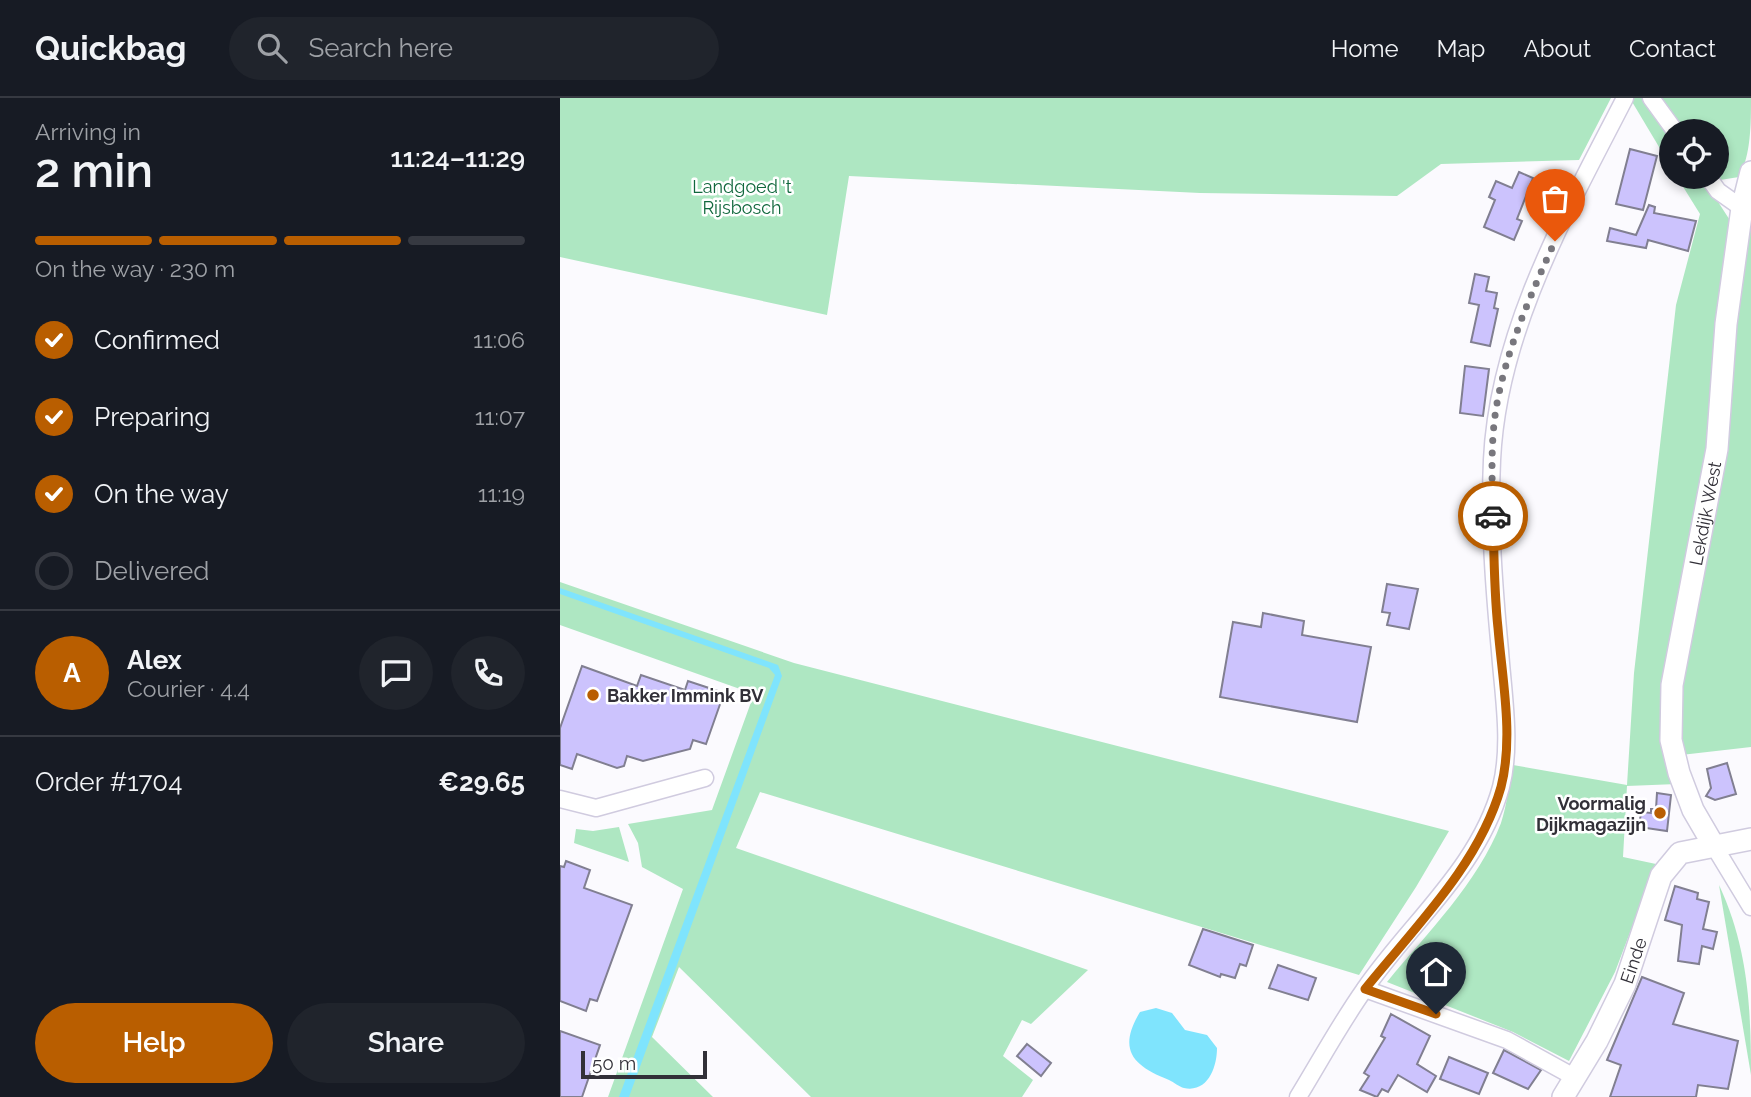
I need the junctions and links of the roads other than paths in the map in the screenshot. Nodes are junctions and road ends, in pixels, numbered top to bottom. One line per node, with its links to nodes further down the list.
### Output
1 (1625, 98): 12 (street)
2 (1651, 98): 3 (street)
3 (1666, 119)
4 (1751, 172): 6 (street, Lekdijk West)
5 (1717, 189): 6 (street)
6 (1742, 208): 10 (street, Lekdijk West)
7 (705, 778): 8 (street)
8 (560, 799)
9 (1751, 839): 10 (street, Einde)
10 (1714, 846): 11 (street); 13 (street, Einde)
11 (1751, 907)
12 (1365, 989): 13 (street); 14 (street)
13 (1576, 1078): 15 (street, Einde)
14 (1298, 1097)
15 (1563, 1097)

